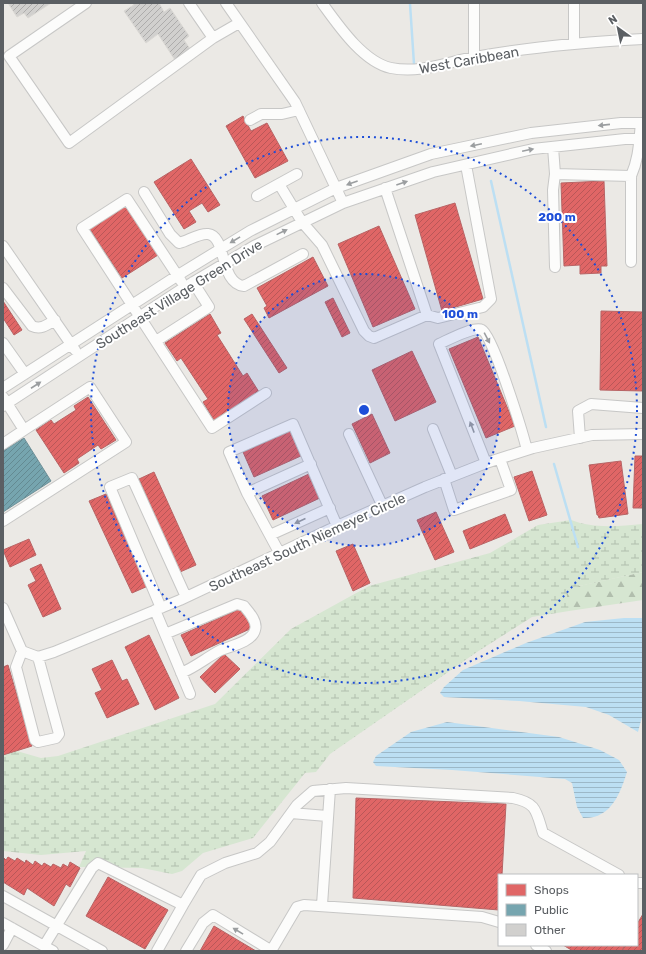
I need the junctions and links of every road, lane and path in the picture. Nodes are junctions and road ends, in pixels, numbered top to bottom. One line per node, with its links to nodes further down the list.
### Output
1 (86, 3): 8 (street)
2 (189, 3): 8 (street)
3 (226, 3): 7 (street)
4 (322, 3): 11 (street, West Caribbean)
5 (474, 3): 11 (street)
6 (574, 3): 10 (street)
7 (239, 23): 8 (street); 12 (street)
8 (213, 38)
9 (643, 39): 10 (street, West Caribbean)
10 (574, 43): 11 (street, West Caribbean)
11 (474, 57)
12 (299, 110): 13 (street); 22 (street)
13 (250, 120)
14 (642, 123): 15 (street); 22 (street, Southeast Village Green Drive, one-way to 22)
15 (641, 139): 16 (street, Southeast Village Green Drive); 20 (street)
16 (554, 147): 17 (street, Southeast Village Green Drive, one-way to 16); 19 (street)
17 (466, 165): 23 (street, Southeast Village Green Drive, one-way to 17); 39 (street)
18 (297, 174): 21 (street)
19 (555, 174): 20 (street); 34 (street)
20 (631, 176): 32 (street)
21 (279, 184): 25 (street); 27 (street)
22 (336, 188): 26 (street); 27 (street, Southeast Village Green Drive)
23 (385, 188): 26 (street, Southeast Village Green Drive); 39 (street)
24 (144, 192): 30 (street)
25 (256, 196)
26 (343, 203): 28 (street, Southeast Village Green Drive)
27 (295, 209): 28 (street); 30 (street, Southeast Village Green Drive, one-way to 30)
28 (302, 222): 33 (street, Southeast Village Green Drive, one-way to 28); 39 (street)
29 (3, 246): 41 (street)
30 (222, 248): 33 (street); 35 (street, Southeast Village Green Drive)
31 (303, 254): 33 (street)
32 (631, 262)
33 (223, 264): 36 (street, Southeast Village Green Drive)
34 (556, 267)
35 (177, 275): 36 (street); 38 (street, Southeast Village Green Drive); 38 (street)
36 (189, 285): 40 (street, Southeast Village Green Drive); 42 (street)
37 (3, 288): 41 (street)
38 (132, 305): 40 (street); 44 (street, Southeast Village Green Drive)
39 (427, 315)
40 (140, 317): 42 (street); 45 (street, Southeast Village Green Drive)
41 (55, 320): 44 (street)
42 (156, 341): 48 (street)
43 (3, 343): 46 (street)
44 (71, 345): 45 (street); 46 (street, Southeast Village Green Drive)
45 (79, 357): 49 (street, Southeast Village Green Drive, one-way to 45)
46 (25, 374): 47 (street, Southeast Village Green Drive)
47 (3, 388)
48 (266, 393)
49 (4, 402): 52 (street)
50 (643, 408): 55 (street)
51 (433, 429): 61 (street)
52 (24, 430): 56 (street); 65 (street)
53 (350, 434): 63 (street)
54 (643, 434): 55 (street, Southeast South Niemeyer Circle)
55 (580, 438): 57 (street, Southeast South Niemeyer Circle)
56 (3, 444)
57 (527, 450): 58 (street, Southeast South Niemeyer Circle); 59 (street, one-way to 57)
58 (500, 458): 59 (street, Southeast South Niemeyer Circle); 61 (street)
59 (486, 463): 61 (street, Southeast South Niemeyer Circle)
60 (311, 464): 62 (street); 62 (street); 64 (street)
61 (448, 478): 63 (street, Southeast South Niemeyer Circle)
62 (247, 493): 67 (street)
63 (383, 507): 66 (street, Southeast South Niemeyer Circle)
64 (330, 508): 66 (street); 67 (street, one-way to 67)
65 (3, 521)
66 (337, 526): 68 (street, Southeast South Niemeyer Circle)
67 (270, 534): 68 (street)
68 (280, 554): 69 (street, Southeast South Niemeyer Circle)
69 (186, 597): 71 (street, Southeast South Niemeyer Circle); 71 (street)
70 (3, 608): 73 (street)
71 (158, 609): 72 (street); 74 (street, Southeast South Niemeyer Circle)
72 (165, 634): 75 (street); 75 (street)
73 (22, 651): 74 (street); 74 (street)
74 (38, 657)
75 (182, 673): 76 (street)
76 (190, 694)
77 (330, 789): 78 (street); 79 (street); 80 (street)
78 (291, 813): 79 (street); 82 (street)
79 (327, 816): 83 (street)
80 (617, 874)
81 (3, 896): 86 (street)
82 (183, 905): 86 (street); 91 (street)
83 (322, 905): 84 (street); 93 (street)
84 (498, 922)
85 (3, 923): 87 (street)
86 (57, 926): 89 (street); 90 (street)
87 (12, 928): 88 (street); 89 (street)
88 (3, 945)
89 (49, 949)
90 (102, 951)
91 (157, 951)
92 (186, 951): 93 (street, one-way to 92)
93 (272, 951)

